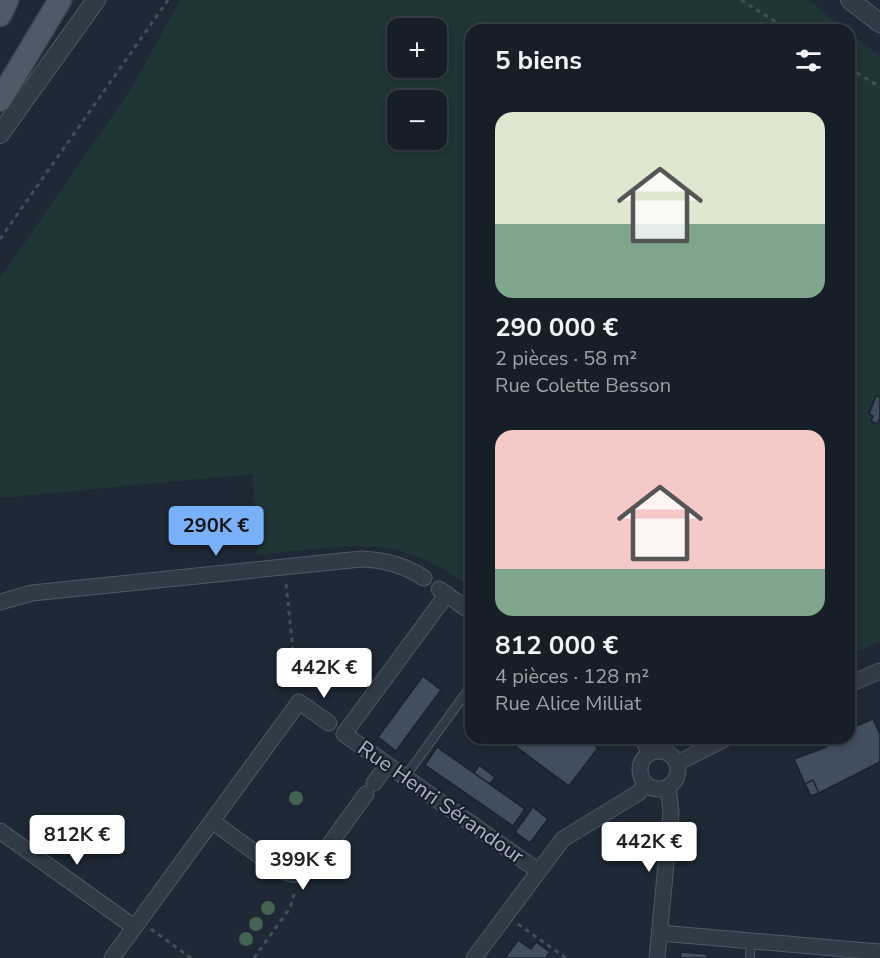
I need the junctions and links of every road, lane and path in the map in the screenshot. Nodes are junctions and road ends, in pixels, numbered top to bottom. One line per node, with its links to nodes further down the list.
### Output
1 (7, 0): 8 (main road)
2 (42, 0): 12 (main road)
3 (60, 0): 14 (main road)
4 (96, 0): 15 (street)
5 (168, 0): 16 (path)
6 (741, 0): 10 (path)
7 (850, 0): 9 (street)
8 (0, 15)
9 (878, 21)
10 (779, 24)
11 (855, 72): 13 (path)
12 (0, 76)
13 (880, 87)
14 (0, 100)
15 (0, 134)
16 (0, 239)
17 (284, 567): 18 (street); 19 (street); 24 (path)
18 (424, 578)
19 (0, 602)
20 (465, 608): 30 (street, Rue Henri Sérandour)
21 (880, 670): 22 (street)
22 (855, 681)
23 (465, 694): 31 (lane)
24 (299, 702): 25 (street); 34 (street)
25 (329, 723)
26 (645, 744): 28 (street)
27 (716, 744): 29 (street)
28 (650, 753): 29 (street); 32 (street)
29 (677, 763): 33 (street)
30 (387, 765): 31 (street, Rue Henri Sérandour); 37 (street)
31 (405, 777): 36 (street, Rue Henri Sérandour)
32 (646, 784): 33 (street); 36 (street)
33 (668, 787): 40 (street)
34 (212, 821): 37 (street); 39 (street)
35 (0, 831): 39 (street)
36 (537, 870): 38 (street)
37 (299, 875): 45 (path)
38 (505, 915): 46 (street); 47 (path)
39 (137, 923): 43 (street); 44 (path)
40 (660, 933): 41 (street); 48 (street)
41 (752, 941): 42 (street); 49 (lane)
42 (880, 952)
43 (112, 958)
44 (191, 958)
45 (254, 958)
46 (474, 958)
47 (566, 958)
48 (657, 958)
49 (750, 958)

